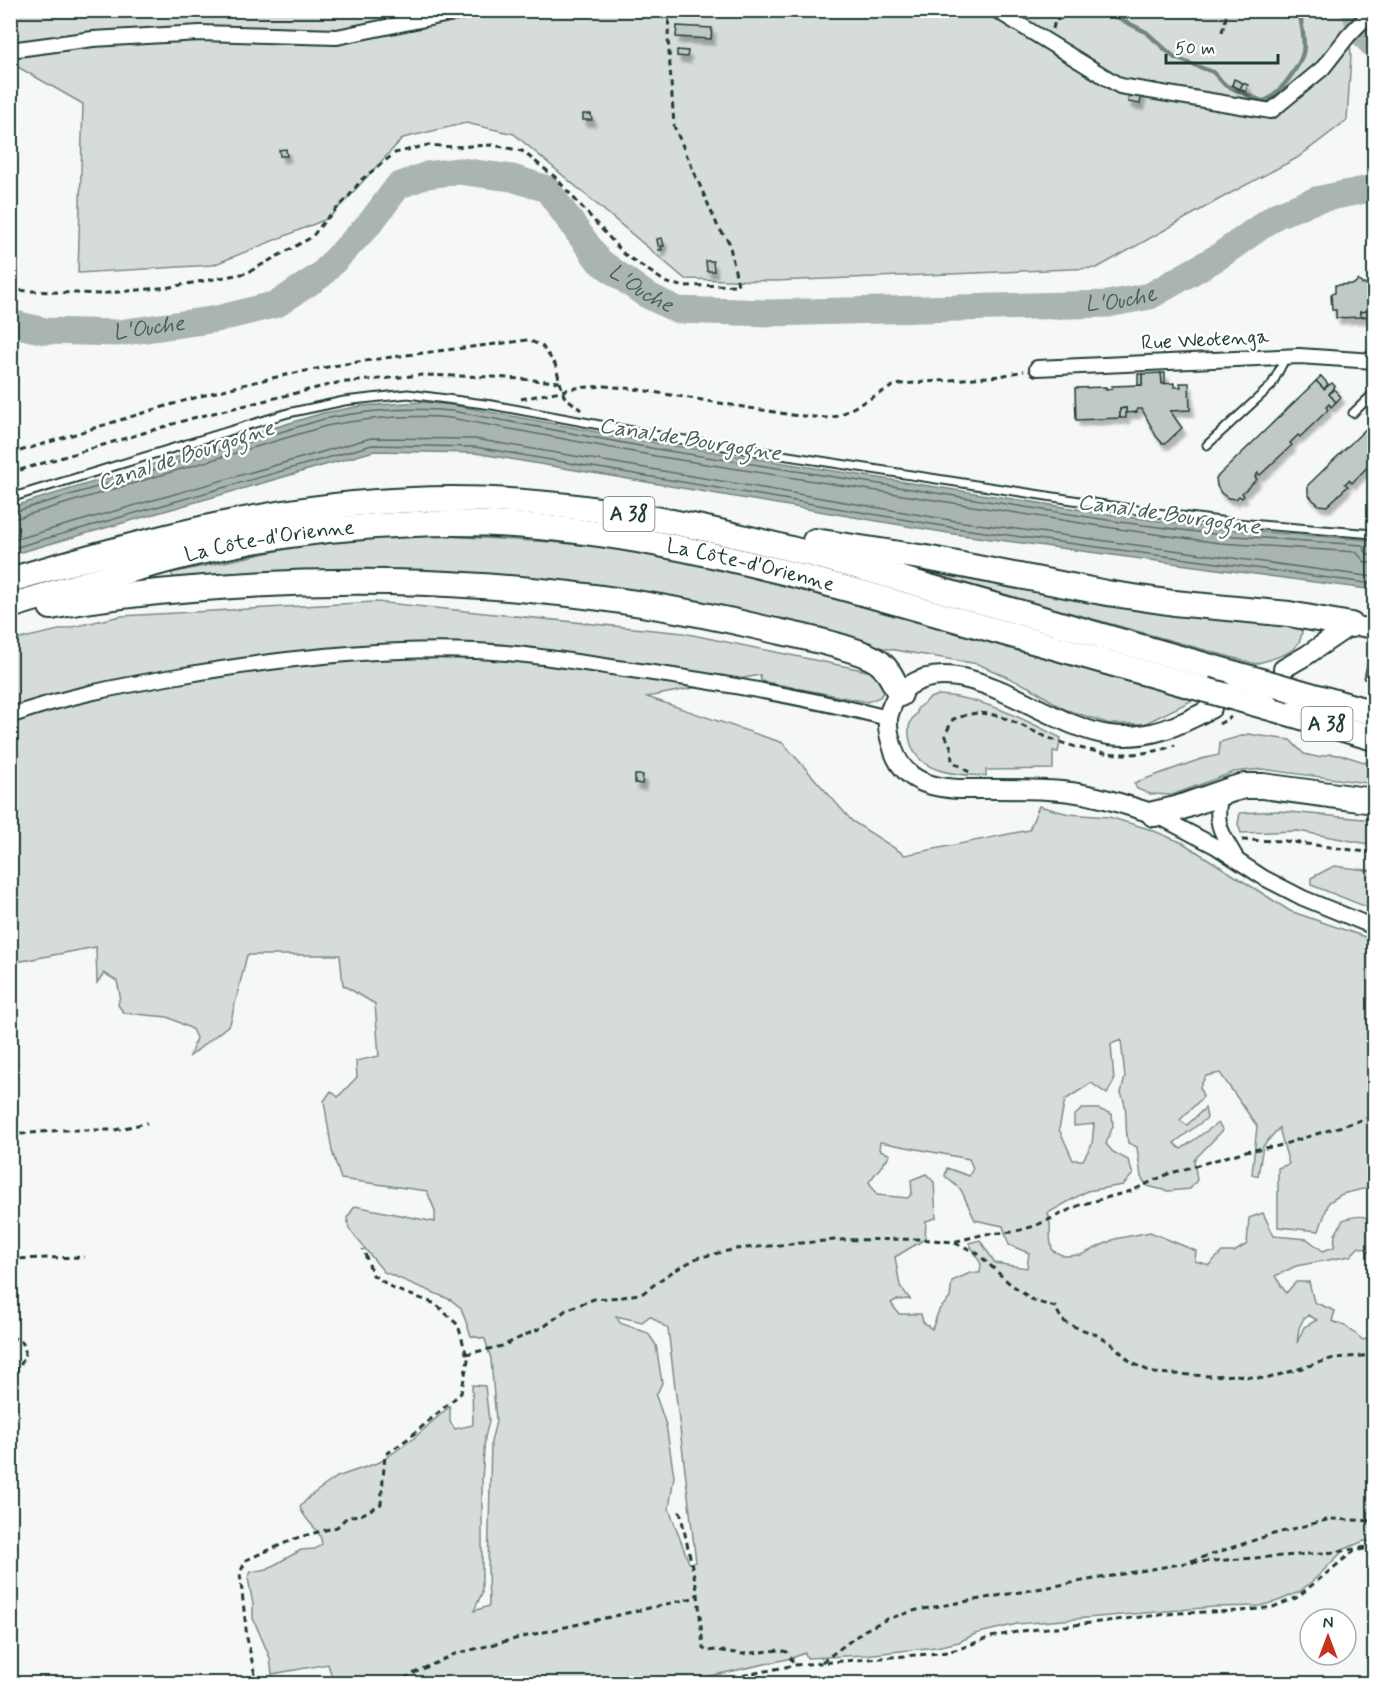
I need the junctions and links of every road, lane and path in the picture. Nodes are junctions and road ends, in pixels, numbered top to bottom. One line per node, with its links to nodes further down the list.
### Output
1 (469, 10): 9 (street)
2 (669, 10): 10 (path)
3 (996, 10): 8 (street)
4 (1072, 10): 8 (path)
5 (1228, 10): 7 (path)
6 (1372, 11): 8 (street)
7 (1222, 32)
8 (1049, 42)
9 (10, 50)
10 (10, 290)
11 (1286, 357): 12 (street, Rue Weotenga); 13 (street, Rue Weotenga); 19 (lane)
12 (1374, 361)
13 (1037, 368): 14 (path)
14 (561, 391): 16 (path); 17 (path); 20 (path)
15 (1374, 393): 18 (lane)
16 (492, 405): 21 (lane); 23 (lane)
17 (582, 410)
18 (1353, 414)
19 (1207, 445)
20 (10, 454)
21 (10, 498)
22 (624, 513): 24 (highway, La Côte-d'Orienne / A 38); 27 (highway); 28 (highway, La Côte-d'Orienne / A 38, bridge)
23 (1374, 534)
24 (10, 580)
25 (10, 606): 30 (highway, La Côte-d'Orienne / A 38)
26 (10, 615): 29 (highway)
27 (1363, 627): 28 (main road)
28 (1288, 679): 31 (highway, La Côte-d'Orienne / A 38)
29 (900, 694): 30 (main road); 34 (main road)
30 (1209, 699): 36 (highway, La Côte-d'Orienne / A 38, bridge)
31 (1374, 713)
32 (1235, 714): 35 (path)
33 (10, 716): 34 (street)
34 (888, 717): 41 (main road)
35 (1216, 726)
36 (1374, 738)
37 (1178, 743): 38 (path)
38 (974, 772)
39 (1221, 793): 40 (highway); 41 (highway); 42 (street)
40 (1374, 801)
41 (1154, 814): 44 (street)
42 (1225, 839): 43 (path); 44 (street)
43 (1374, 853)
44 (1238, 861): 45 (street)
45 (1374, 927)
46 (1374, 1116): 49 (path)
47 (147, 1123): 48 (path)
48 (10, 1135)
49 (953, 1242): 54 (path); 55 (path)
50 (363, 1249): 54 (path)
51 (84, 1257): 52 (path)
52 (10, 1259)
53 (10, 1337): 56 (path)
54 (466, 1354): 64 (path)
55 (1374, 1355)
56 (10, 1378)
57 (680, 1511): 61 (path)
58 (1374, 1521): 60 (path)
59 (1374, 1547): 60 (path); 62 (path)
60 (1186, 1563): 62 (path)
61 (698, 1594): 63 (path); 65 (path)
62 (821, 1663): 63 (path)
63 (795, 1665): 66 (path)
64 (257, 1683)
65 (395, 1683)
66 (702, 1683)

